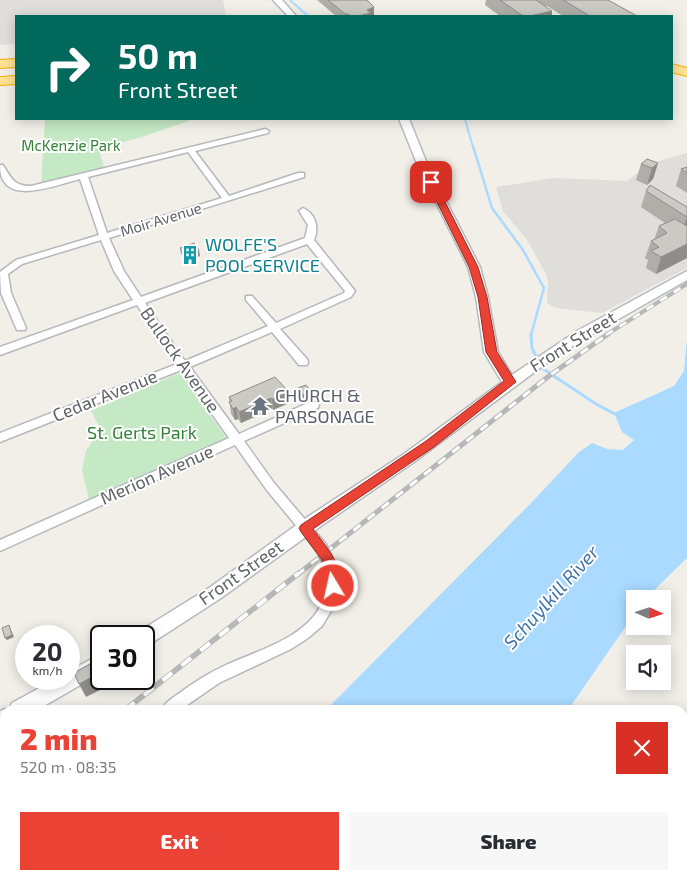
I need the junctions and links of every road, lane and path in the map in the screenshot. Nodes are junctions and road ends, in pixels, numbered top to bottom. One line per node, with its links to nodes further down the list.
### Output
1 (277, 0): 2 (main road)
2 (291, 15)
3 (15, 57): 4 (highway)
4 (0, 58)
5 (15, 63): 6 (highway)
6 (0, 64)
7 (673, 68): 8 (highway)
8 (687, 72)
9 (15, 75): 10 (highway)
10 (0, 76)
11 (15, 80): 12 (highway)
12 (0, 81)
13 (404, 120): 31 (main road)
14 (265, 130): 15 (street)
15 (190, 149): 18 (street); 19 (street)
16 (0, 166): 18 (street)
17 (301, 175): 19 (street, Moir Avenue)
18 (82, 176): 21 (street, Bullock Avenue)
19 (227, 199): 21 (street, Moir Avenue)
20 (303, 211): 22 (street)
21 (104, 237): 25 (street, Bullock Avenue); 26 (street, Moir Avenue)
22 (309, 240): 25 (street); 27 (street, Cedar Avenue)
23 (687, 275): 31 (main road, Front Street)
24 (249, 298): 27 (street)
25 (138, 300): 28 (street); 30 (street, Bullock Avenue)
26 (21, 328)
27 (274, 329): 29 (street); 30 (street, Cedar Avenue)
28 (0, 350)
29 (303, 362)
30 (182, 365): 33 (street, Cedar Avenue); 34 (street, Bullock Avenue)
31 (510, 382): 35 (main road, Front Street)
32 (314, 405): 34 (street, Merion Avenue)
33 (0, 438)
34 (236, 440): 35 (street, Bullock Avenue); 36 (street, Merion Avenue)
35 (305, 528): 37 (main road, Front Street); 40 (street, Bullock Avenue, bridge)
36 (0, 546)
37 (155, 631)
38 (90, 669): 39 (main road)
39 (27, 705)
40 (176, 705)

